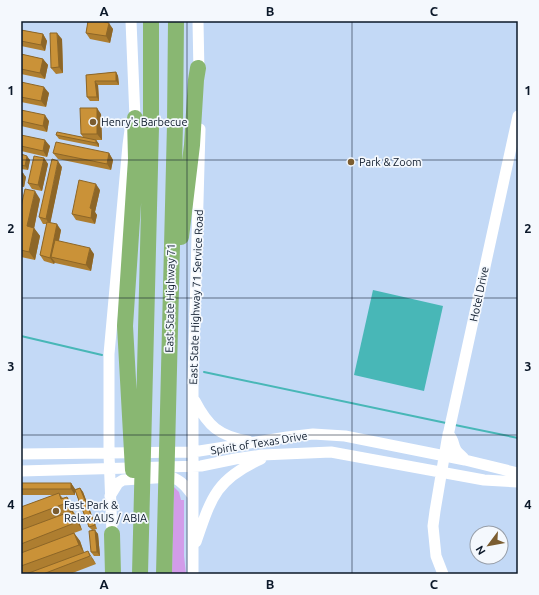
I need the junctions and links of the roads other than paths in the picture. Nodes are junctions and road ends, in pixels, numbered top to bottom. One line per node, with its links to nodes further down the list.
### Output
1 (131, 21): 8 (street)
2 (151, 21): 13 (highway)
3 (168, 21): 9 (highway)
4 (176, 21): 9 (highway, East State Highway 71)
5 (198, 21): 6 (street, East State Highway 71 Service Road)
6 (198, 68): 10 (highway); 11 (street, East State Highway 71 Service Road)
7 (518, 116): 12 (street, Hotel Drive)
8 (135, 118): 13 (highway); 20 (street)
9 (173, 173): 10 (highway, East State Highway 71)
10 (171, 283): 38 (highway, East State Highway 71)
11 (193, 398): 15 (street); 17 (street, East State Highway 71 Service Road)
12 (450, 427): 18 (street); 23 (street, Hotel Drive); 25 (street)
13 (137, 435): 37 (highway)
14 (358, 439): 15 (street, Spirit of Texas Drive); 16 (street, Spirit of Texas Drive); 22 (street)
15 (256, 443): 17 (street, Spirit of Texas Drive)
16 (381, 443): 18 (street, Spirit of Texas Drive); 24 (street)
17 (193, 452): 20 (street, Spirit of Texas Drive); 26 (street, East State Highway 71 Service Road)
18 (422, 452): 23 (street, Spirit of Texas Drive)
19 (21, 454): 20 (street, Spirit of Texas Drive)
20 (109, 454): 27 (street)
21 (269, 455): 22 (street, Spirit of Texas Drive); 26 (street, Spirit of Texas Drive); 35 (street)
22 (353, 455): 24 (street, Spirit of Texas Drive)
23 (445, 456): 25 (street, Spirit of Texas Drive); 29 (street, Hotel Drive)
24 (378, 460): 29 (street, Spirit of Texas Drive)
25 (465, 460): 30 (street, Spirit of Texas Drive)
26 (193, 466): 27 (street, Spirit of Texas Drive); 33 (street, East State Highway 71 Service Road)
27 (109, 470): 28 (street, Spirit of Texas Drive); 32 (street)
28 (21, 471)
29 (442, 473): 31 (street, Spirit of Texas Drive); 40 (street, Hotel Drive)
30 (518, 473)
31 (518, 482)
32 (110, 496): 33 (street); 34 (street)
33 (193, 496): 35 (street, East State Highway 71 Service Road)
34 (112, 534): 36 (highway)
35 (193, 550): 39 (street, East State Highway 71 Service Road)
36 (113, 574)
37 (140, 574)
38 (164, 574)
39 (193, 574)
40 (443, 574)

